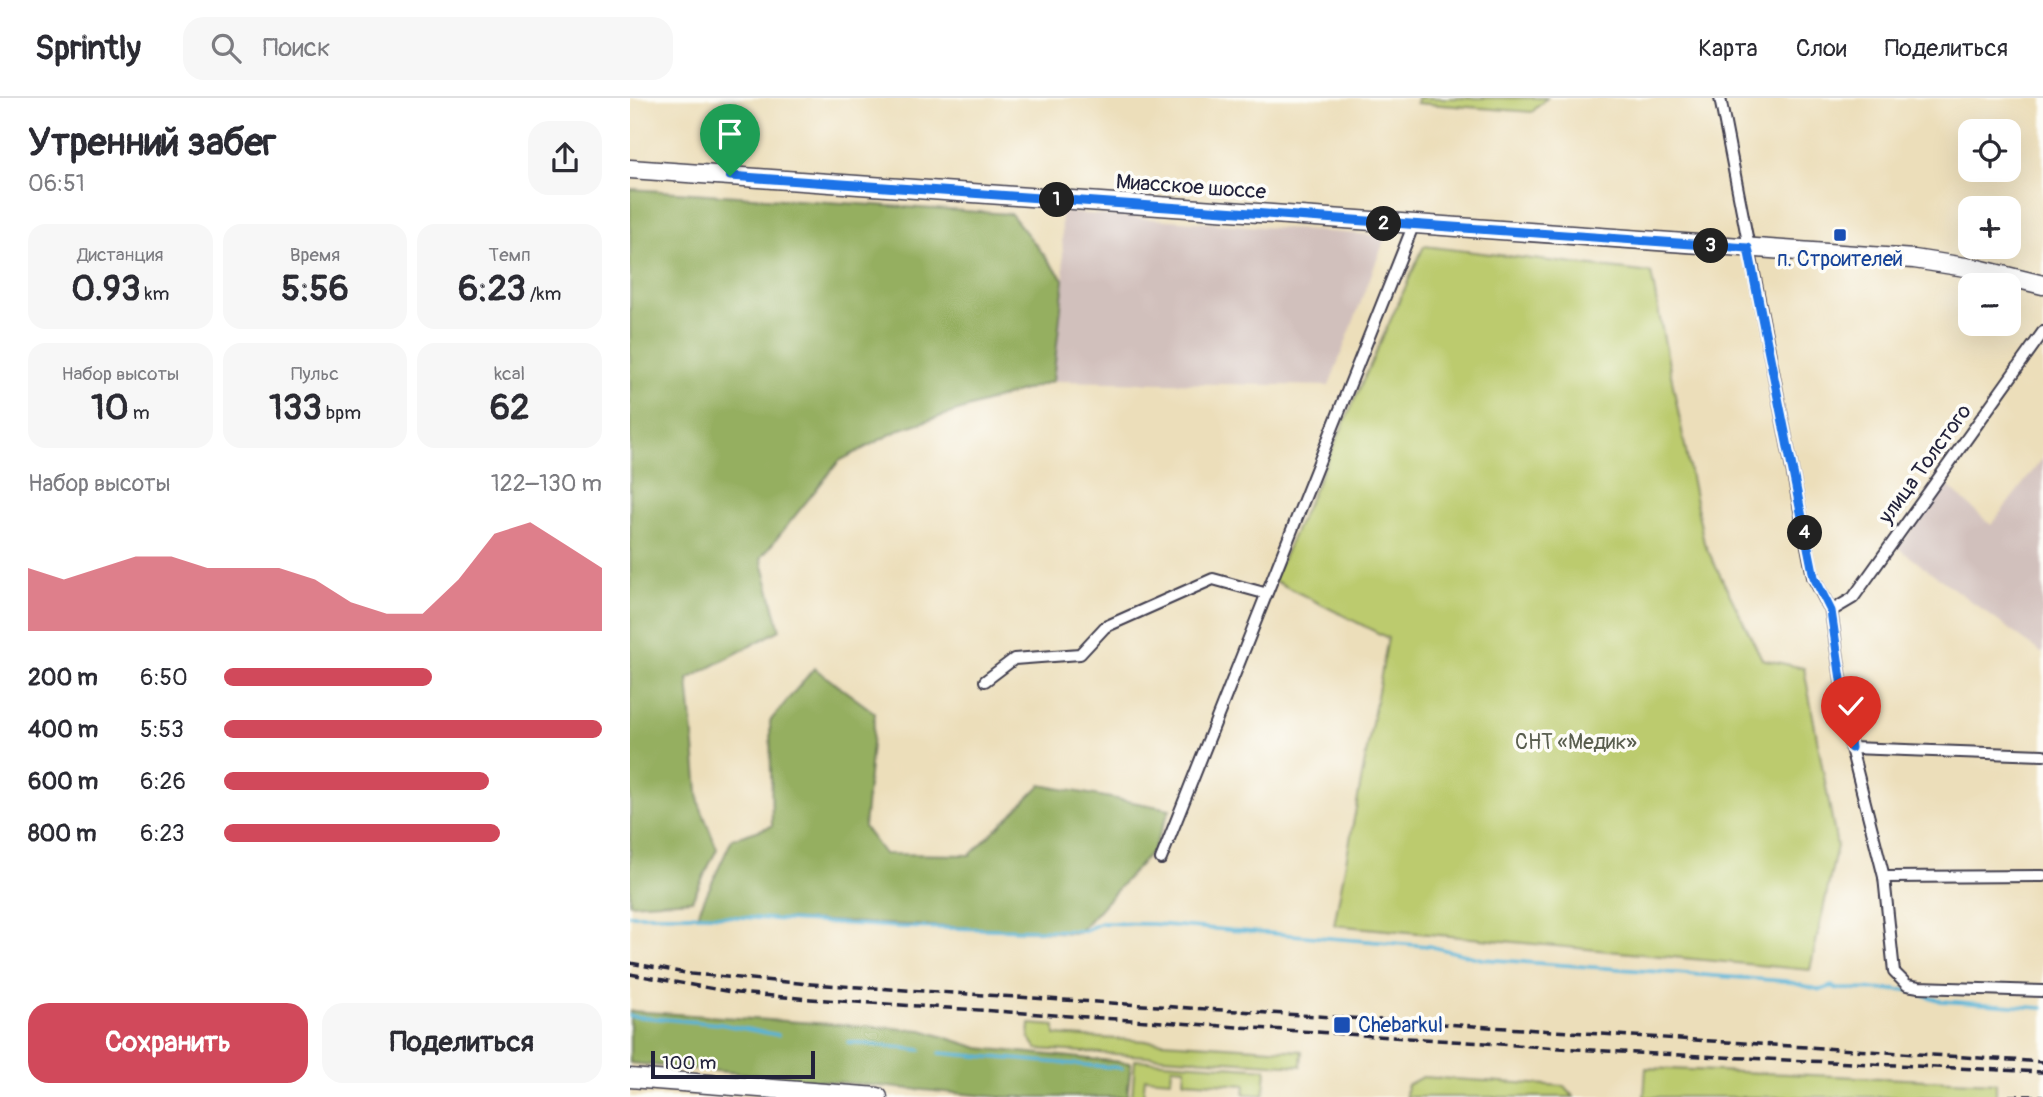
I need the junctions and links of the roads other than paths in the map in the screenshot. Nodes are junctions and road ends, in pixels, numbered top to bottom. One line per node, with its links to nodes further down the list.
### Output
1 (1720, 98): 4 (street)
2 (630, 169): 3 (main road, Миасское шоссе)
3 (1413, 226): 4 (main road, Миасское шоссе); 7 (street)
4 (1748, 248): 5 (main road, Миасское шоссе); 8 (street)
5 (2043, 285)
6 (2043, 332): 8 (street, улица Толстого)
7 (1264, 593): 9 (street); 12 (street)
8 (1831, 611): 10 (street)
9 (985, 681)
10 (1851, 748): 11 (street); 14 (street)
11 (2043, 755)
12 (1161, 859)
13 (2043, 876): 14 (street)
14 (1884, 877): 15 (street)
15 (2043, 991)
16 (630, 1078): 17 (main road)
17 (810, 1094): 18 (main road)
18 (878, 1097)

